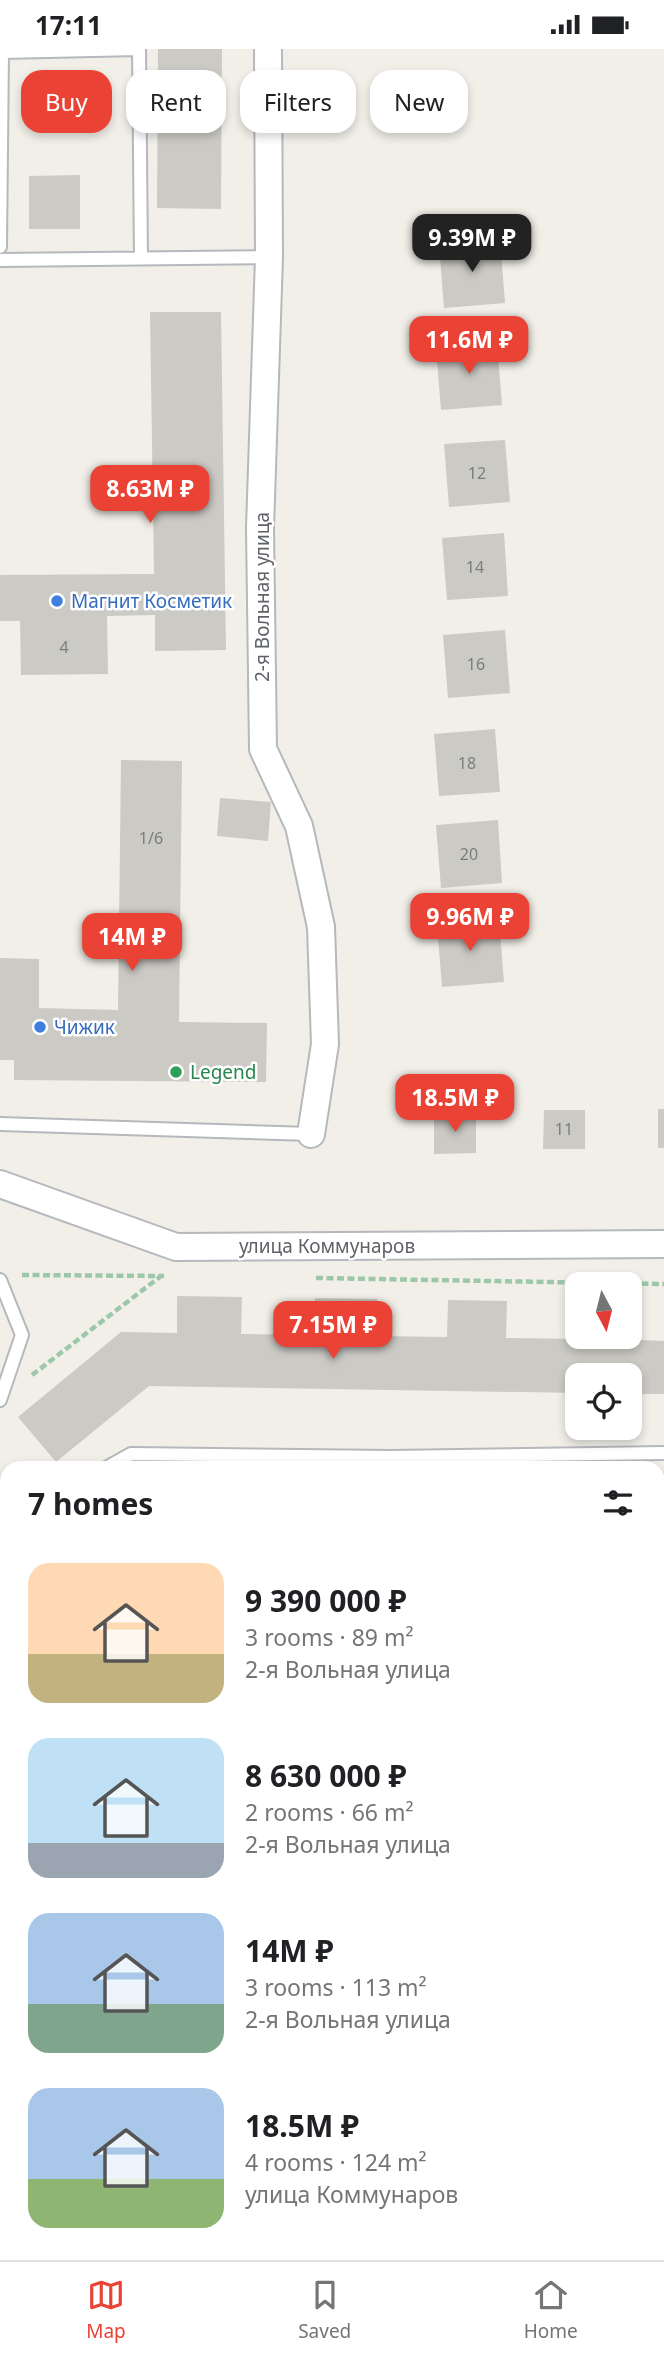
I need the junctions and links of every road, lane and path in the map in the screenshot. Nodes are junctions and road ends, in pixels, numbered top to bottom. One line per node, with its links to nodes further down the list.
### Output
1 (268, 49): 3 (street, 2-я Вольная улица)
2 (0, 247): 4 (lane)
3 (268, 257): 4 (lane); 7 (street, 2-я Вольная улица)
4 (141, 258): 5 (lane)
5 (0, 260)
6 (0, 1124): 7 (lane)
7 (311, 1134)
8 (0, 1184): 10 (street, улица Коммунаров)
9 (664, 1244): 10 (street, улица Коммунаров)
10 (176, 1247): 12 (path)
11 (13, 1275): 12 (path)
12 (161, 1276): 13 (path); 17 (path)
13 (175, 1276)
14 (315, 1278): 16 (path)
15 (0, 1280): 17 (lane)
16 (664, 1284)
17 (1, 1399)
18 (664, 1453): 21 (lane)
19 (118, 1461): 20 (lane)
20 (358, 1461)
21 (421, 1461)

